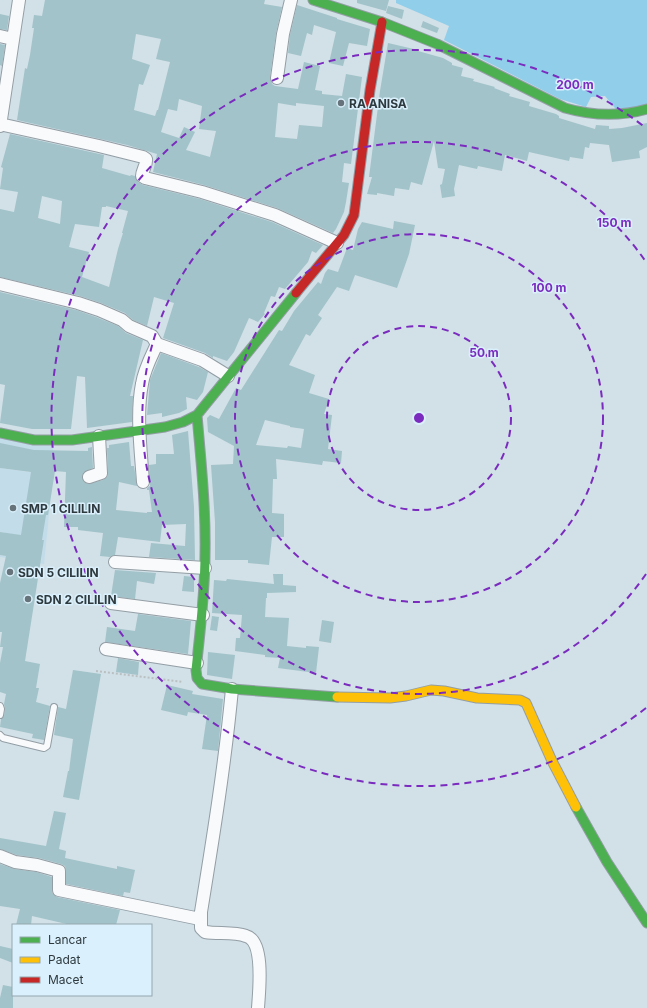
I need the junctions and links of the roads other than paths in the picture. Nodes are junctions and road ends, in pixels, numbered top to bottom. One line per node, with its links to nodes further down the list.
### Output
1 (20, 0): 6 (street)
2 (290, 0): 7 (street)
3 (313, 0): 4 (street)
4 (382, 22): 8 (street); 10 (street)
5 (0, 36): 6 (street)
6 (13, 39): 9 (street)
7 (277, 78)
8 (647, 109)
9 (0, 125): 10 (street)
10 (337, 243): 13 (street)
11 (0, 284): 12 (street)
12 (157, 344): 13 (street); 15 (street)
13 (228, 376): 14 (street)
14 (197, 415): 15 (street); 21 (street)
15 (140, 430): 17 (street); 19 (street)
16 (0, 433): 17 (street)
17 (99, 436): 18 (street)
18 (89, 477)
19 (143, 482)
20 (115, 562): 21 (street)
21 (205, 568): 23 (street)
22 (111, 603): 23 (street)
23 (203, 615): 25 (street)
24 (106, 649): 25 (street)
25 (197, 663): 26 (street)
26 (232, 689): 32 (street); 33 (street)
27 (0, 706): 29 (lane)
28 (54, 707): 30 (lane)
29 (0, 715)
30 (0, 736)
31 (0, 856): 32 (street)
32 (200, 919): 34 (street)
33 (647, 923)
34 (258, 1008)

